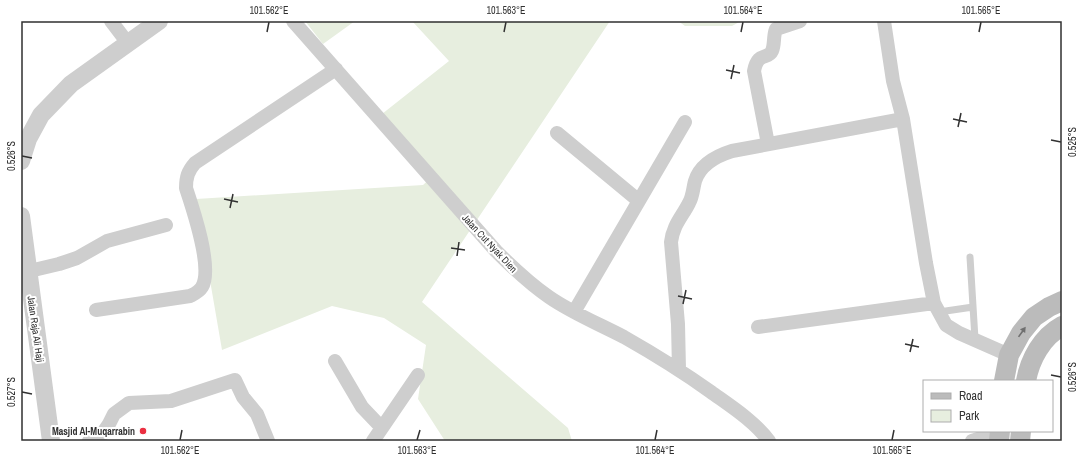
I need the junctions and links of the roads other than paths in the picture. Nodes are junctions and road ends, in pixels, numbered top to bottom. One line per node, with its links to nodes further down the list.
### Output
1 (111, 21): 6 (street)
2 (159, 21): 6 (street)
3 (293, 21): 7 (street, Jalan Cut Nyak Dien)
4 (800, 21): 11 (street)
5 (884, 21): 8 (street)
6 (128, 42): 12 (street)
7 (336, 69): 22 (street); 23 (street, Jalan Cut Nyak Dien)
8 (903, 119): 11 (street); 21 (street)
9 (685, 122): 13 (street)
10 (557, 133): 13 (street)
11 (768, 144): 29 (street)
12 (21, 161)
13 (639, 201): 23 (street)
14 (21, 216): 16 (street, Jalan Raja Ali Haji)
15 (166, 225): 18 (street)
16 (23, 249): 18 (street, Jalan Raja Ali Haji)
17 (970, 257): 20 (lane)
18 (24, 272): 35 (street, Jalan Raja Ali Haji)
19 (1062, 301): 27 (main road, one-way to 19)
20 (973, 307): 21 (lane); 26 (lane)
21 (936, 308): 25 (street); 26 (street)
22 (96, 310)
23 (574, 312): 29 (street, Jalan Cut Nyak Dien)
24 (1062, 326): 32 (main road)
25 (758, 328)
26 (975, 339): 27 (street)
27 (1009, 355): 31 (main road)
28 (335, 361): 33 (street)
29 (679, 370): 39 (street, Jalan Cut Nyak Dien)
30 (418, 374): 33 (street)
31 (1004, 380)
32 (1026, 380)
33 (382, 428): 38 (street)
34 (1000, 435): 40 (street)
35 (51, 441)
36 (89, 441): 37 (street)
37 (268, 441)
38 (374, 441)
39 (769, 441)
40 (972, 441)

